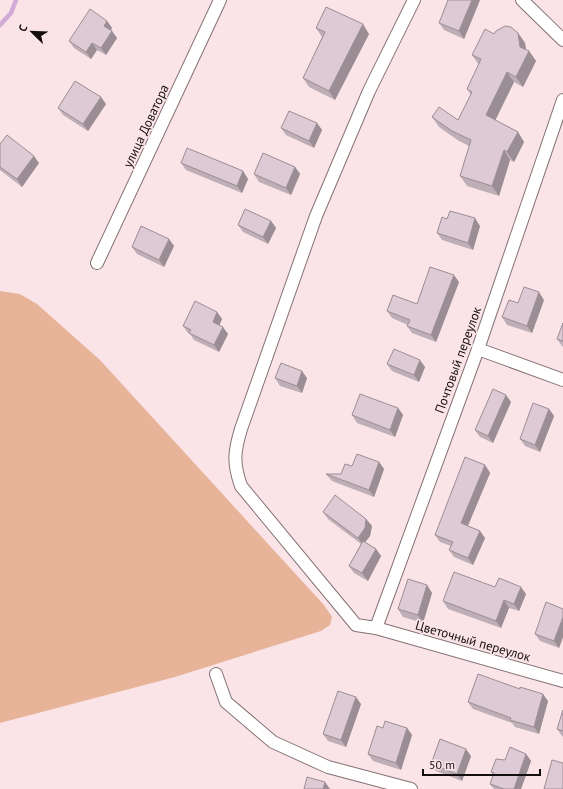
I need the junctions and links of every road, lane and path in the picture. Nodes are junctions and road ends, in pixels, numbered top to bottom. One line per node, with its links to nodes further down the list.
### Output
1 (220, 0): 6 (street, улица Доватора)
2 (414, 0): 9 (street, Цветочный переулок)
3 (522, 0): 4 (street)
4 (563, 40)
5 (563, 100): 7 (street, Почтовый переулок)
6 (97, 263)
7 (478, 350): 8 (street); 9 (street, Почтовый переулок)
8 (563, 380)
9 (376, 628): 11 (street, Цветочный переулок)
10 (216, 674): 12 (street)
11 (563, 681)
12 (411, 789)

